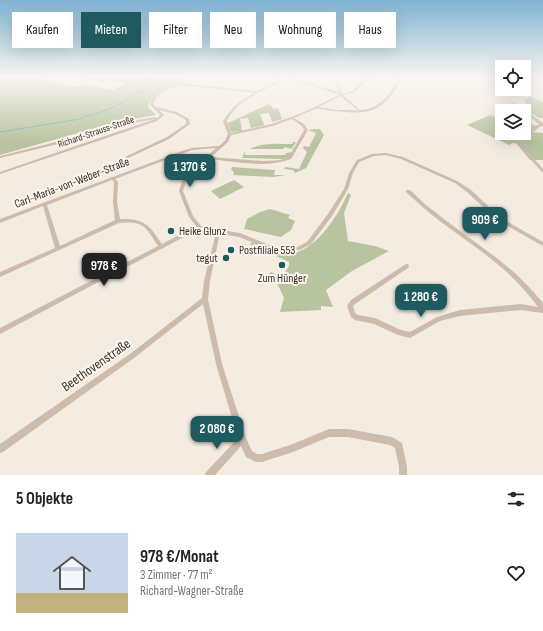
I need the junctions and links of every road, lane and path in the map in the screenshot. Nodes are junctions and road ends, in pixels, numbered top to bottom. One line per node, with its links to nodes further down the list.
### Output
1 (154, 98): 6 (street)
2 (248, 98): 13 (street)
3 (335, 98): 7 (street)
4 (345, 98): 8 (street)
5 (387, 98): 8 (street)
6 (155, 108): 11 (street); 15 (street)
7 (317, 108): 8 (street); 10 (street)
8 (359, 110)
9 (531, 116): 12 (street)
10 (292, 118): 13 (street); 17 (street)
11 (158, 119): 16 (street); 19 (street, Richard-Strauss-Straße)
12 (543, 125): 18 (street)
13 (230, 134): 14 (street)
14 (221, 147): 17 (street); 20 (street, Carl-Maria-von-Weber-Straße)
15 (127, 157)
16 (0, 158)
17 (208, 158): 25 (street)
18 (543, 171)
19 (0, 173)
20 (112, 178): 22 (street, Carl-Maria-von-Weber-Straße); 24 (street)
21 (408, 191): 34 (street)
22 (45, 204): 23 (street, Carl-Maria-von-Weber-Straße); 29 (street)
23 (0, 221)
24 (118, 221): 28 (street); 29 (street)
25 (199, 227): 26 (street); 28 (street)
26 (220, 232): 27 (street); 33 (street)
27 (543, 244)
28 (161, 246): 36 (street)
29 (58, 249): 31 (street)
30 (406, 266): 35 (street)
31 (0, 275)
32 (543, 298): 34 (street)
33 (205, 299): 37 (street); 38 (street, Beethovenstraße)
34 (536, 299): 35 (street)
35 (543, 309)
36 (0, 331)
37 (242, 439): 39 (street); 40 (street)
38 (0, 449)
39 (208, 475)
40 (403, 475)

